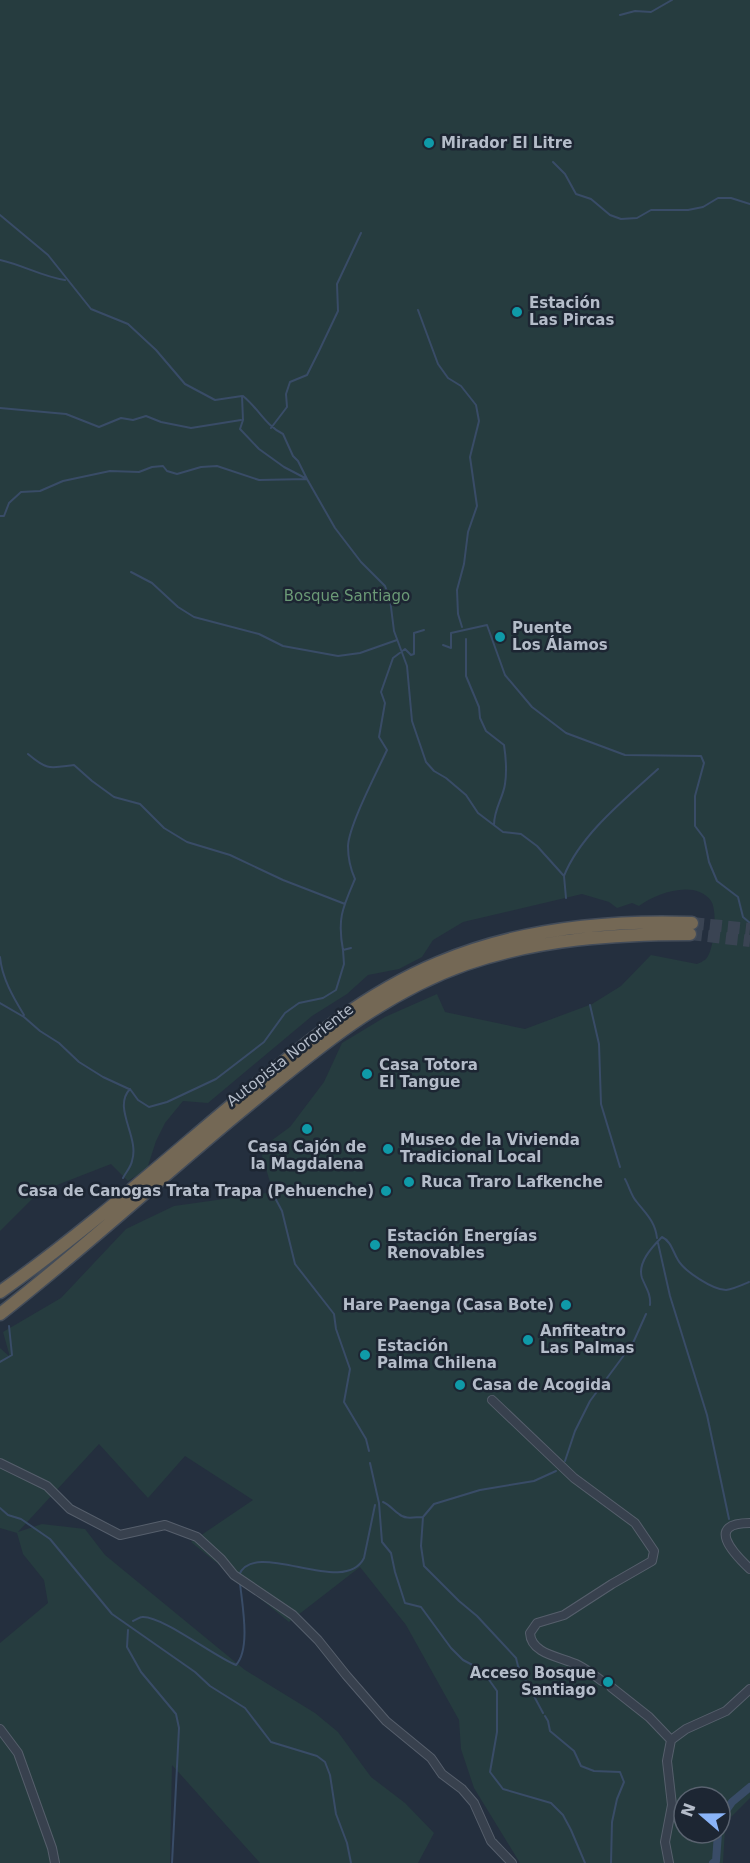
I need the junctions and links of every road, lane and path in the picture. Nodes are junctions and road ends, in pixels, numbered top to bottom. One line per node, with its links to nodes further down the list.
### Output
1 (0, 1292): 2 (highway, Autopista Nororiente)
2 (0, 1314)
3 (492, 1400): 7 (street)
4 (0, 1463): 13 (street)
5 (750, 1524): 6 (street)
6 (750, 1569)
7 (602, 1681)
8 (611, 1687): 11 (street)
9 (750, 1689): 11 (street)
10 (0, 1729): 12 (street)
11 (671, 1740): 14 (street)
12 (55, 1863)
13 (512, 1863)
14 (669, 1863)

